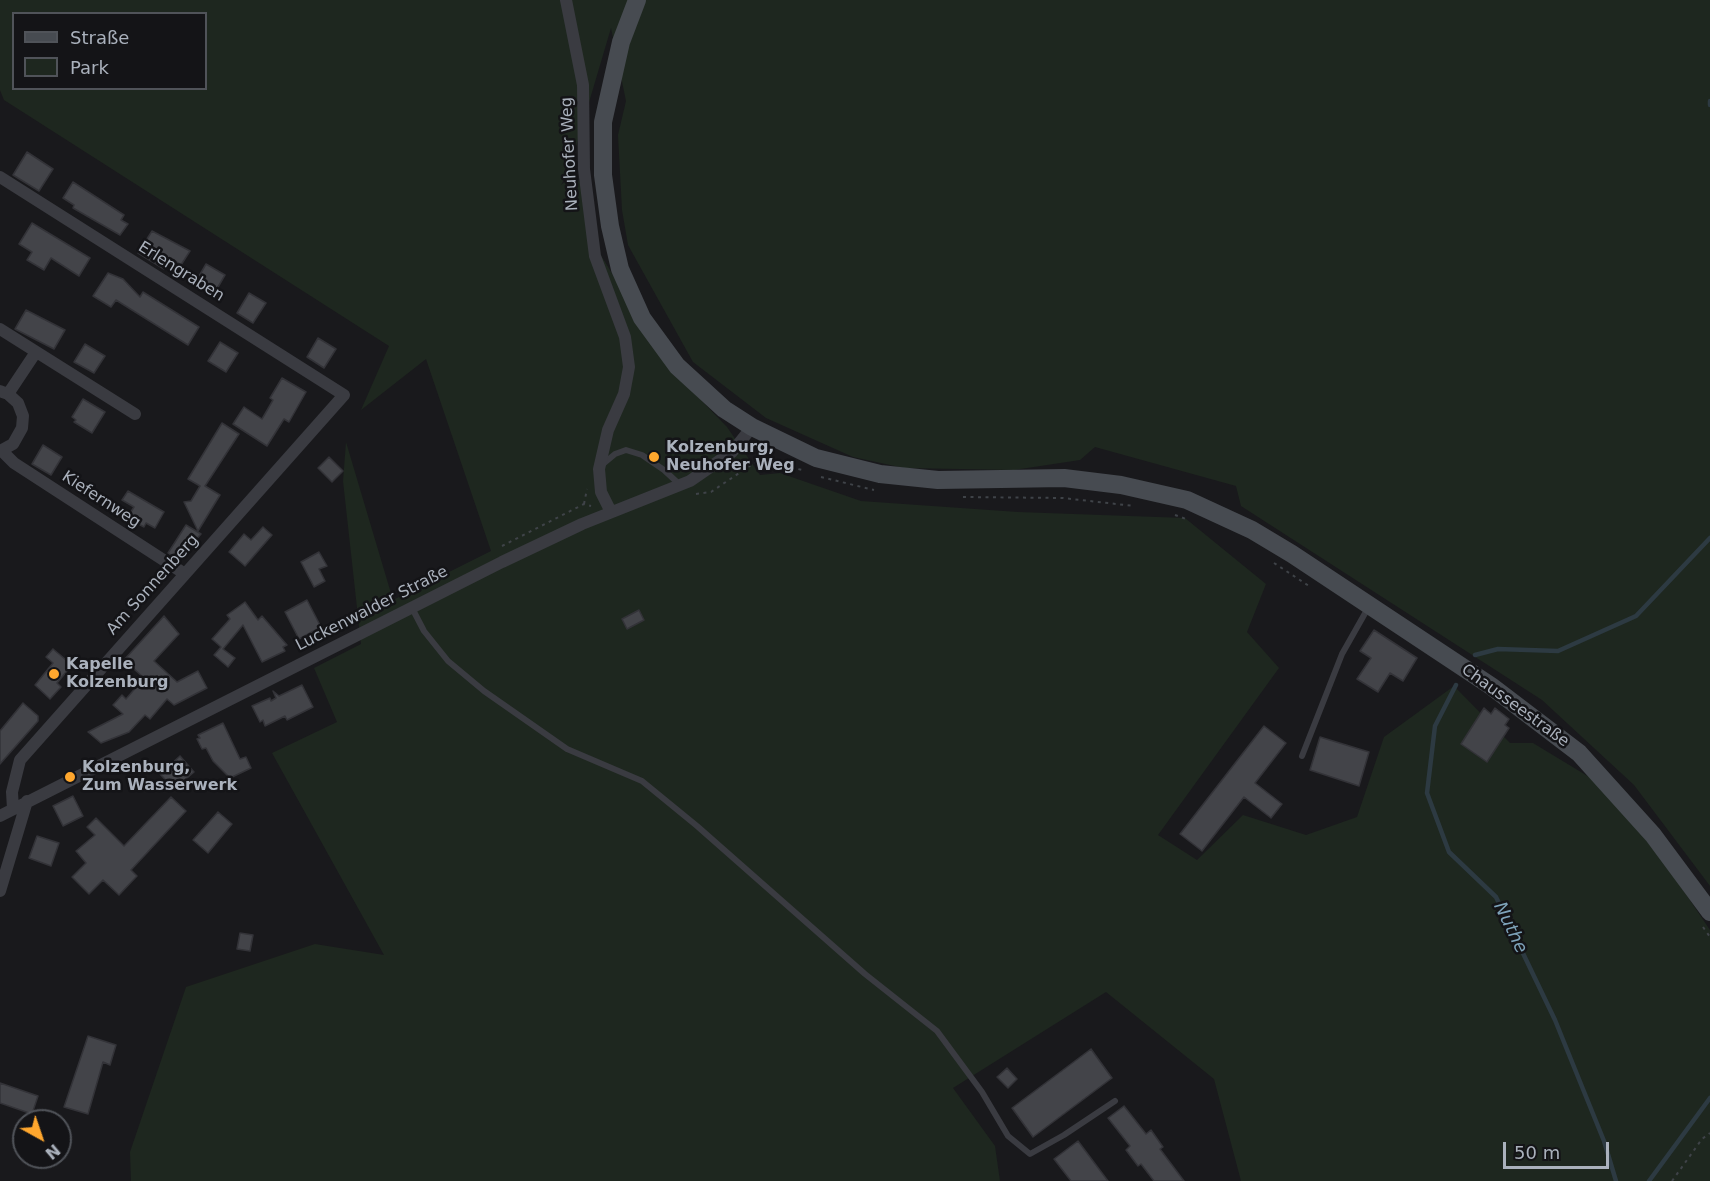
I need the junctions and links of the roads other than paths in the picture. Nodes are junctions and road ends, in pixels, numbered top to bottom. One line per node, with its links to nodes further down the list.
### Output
1 (566, 0): 11 (street, Neuhofer Weg)
2 (637, 0): 9 (main road, Chausseestraße)
3 (0, 177): 7 (street, Erlengraben)
4 (0, 329): 5 (street)
5 (36, 352): 6 (street, Kiefernweg); 8 (street)
6 (4, 393): 10 (street, Kiefernweg)
7 (344, 395): 14 (street, Am Sonnenberg)
8 (135, 414)
9 (752, 427): 12 (street, Luckenwalder Straße); 15 (main road, Chausseestraße)
10 (1, 451): 14 (street, Kiefernweg)
11 (599, 469): 12 (lane); 13 (street, Neuhofer Weg)
12 (681, 486): 13 (street, Luckenwalder Straße)
13 (611, 512): 16 (street, Luckenwalder Straße)
14 (185, 574): 19 (street, Am Sonnenberg)
15 (1369, 605): 17 (lane); 22 (main road, Chausseestraße)
16 (412, 608): 18 (street, Luckenwalder Straße); 23 (lane)
17 (1302, 756)
18 (27, 801): 19 (street, Luckenwalder Straße); 21 (street)
19 (13, 809): 20 (street, Luckenwalder Straße)
20 (0, 816)
21 (0, 891)
22 (1705, 918)
23 (1115, 1101)

